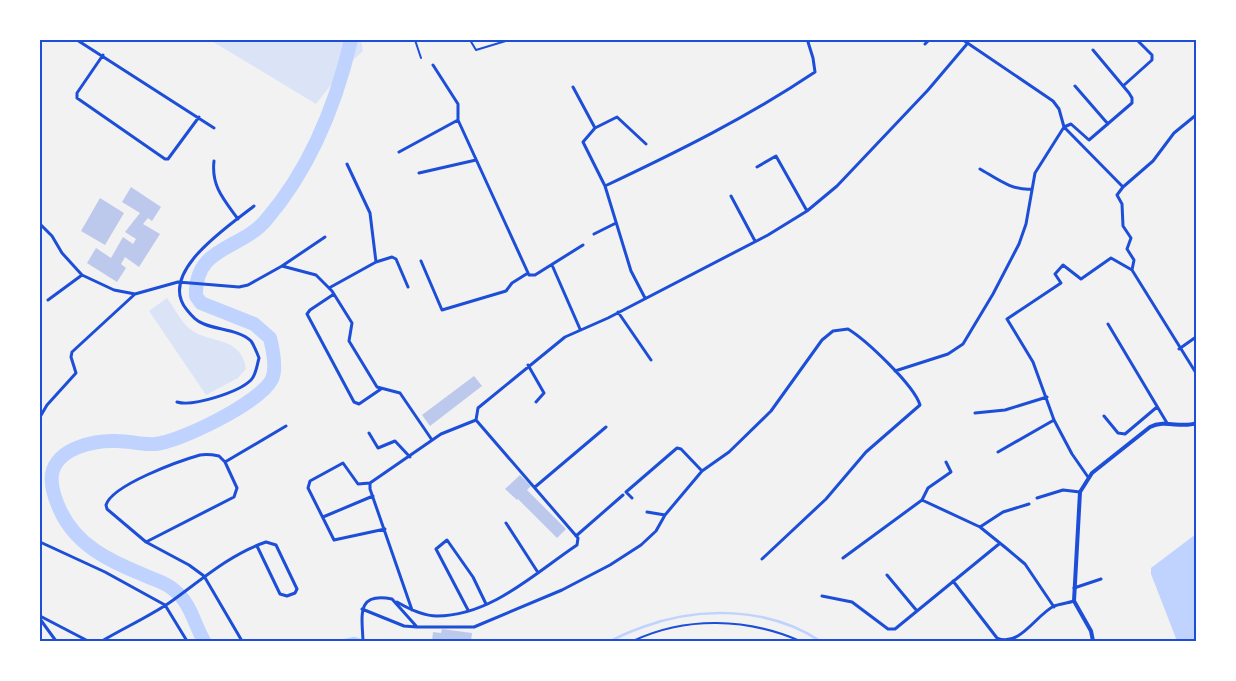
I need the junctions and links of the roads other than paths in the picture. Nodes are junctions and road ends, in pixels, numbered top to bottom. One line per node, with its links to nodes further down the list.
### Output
1 (77, 40): 11 (street)
2 (415, 40): 12 (lane)
3 (470, 40): 4 (lane)
4 (509, 40)
5 (810, 40): 32 (street)
6 (929, 40): 9 (street)
7 (1137, 40): 15 (street)
8 (965, 41): 21 (street); 37 (street)
9 (925, 44)
10 (1093, 50): 15 (street)
11 (102, 55): 18 (street); 18 (street)
12 (421, 58)
13 (433, 65): 19 (street)
14 (1075, 86): 20 (street)
15 (1123, 86): 20 (street)
16 (573, 87): 23 (street)
17 (1196, 115): 33 (street)
18 (199, 117): 22 (street)
19 (458, 120): 25 (street); 26 (street)
20 (1108, 124): 21 (street)
21 (1064, 127): 33 (street); 34 (street)
22 (214, 128)
23 (595, 128): 24 (street); 32 (street)
24 (646, 144)
25 (399, 152)
26 (476, 160): 31 (street); 50 (street)
27 (214, 161): 38 (street)
28 (347, 164): 46 (street)
29 (757, 167): 37 (street)
30 (980, 169): 34 (street)
31 (419, 173)
32 (605, 186): 39 (street)
33 (1123, 187): 49 (street)
34 (1032, 189): 66 (street)
35 (731, 196): 43 (street)
36 (254, 206): 38 (street)
37 (806, 211): 43 (street)
38 (238, 219): 52 (street)
39 (616, 223): 41 (street); 57 (street)
40 (40, 224): 51 (street)
41 (594, 234)
42 (325, 238): 48 (street)
43 (755, 241): 57 (street)
44 (582, 245): 47 (street)
45 (421, 261): 50 (street)
46 (376, 262): 53 (street); 54 (street)
47 (552, 265): 50 (street); 61 (street)
48 (282, 266): 52 (street); 54 (street)
49 (1132, 270): 63 (street); 69 (street)
50 (528, 273)
51 (82, 275): 55 (street); 58 (street)
52 (181, 282): 55 (street); 70 (street)
53 (408, 287)
54 (329, 288): 56 (street)
55 (135, 294): 75 (street)
56 (334, 294): 68 (street); 68 (street)
57 (645, 298): 59 (street)
58 (48, 300)
59 (618, 312): 61 (street); 64 (street)
60 (1108, 324): 72 (street)
61 (580, 329): 65 (street)
62 (1196, 337): 63 (street)
63 (1179, 349): 67 (street)
64 (651, 360)
65 (528, 365): 71 (street); 76 (street)
66 (896, 373): 88 (street); 111 (street)
67 (1196, 373)
68 (381, 389): 83 (street)
69 (1047, 397): 73 (street); 77 (street)
70 (176, 402)
71 (536, 402)
72 (1157, 407): 74 (street); 78 (street)
73 (975, 413)
74 (1104, 416)
75 (40, 417)
76 (476, 420): 83 (street); 91 (street)
77 (1054, 420): 84 (street); 89 (street)
78 (1167, 423): 79 (street); 89 (street)
79 (1195, 425)
80 (286, 426): 86 (street)
81 (606, 427): 91 (street)
82 (369, 433): 85 (street)
83 (432, 440): 85 (street)
84 (998, 452)
85 (410, 457): 90 (street)
86 (225, 462): 106 (street); 106 (street)
87 (946, 462): 97 (street)
88 (702, 471): 95 (street); 100 (street)
89 (1088, 477): 92 (street)
90 (370, 483): 94 (street); 101 (street)
91 (535, 487): 105 (street)
92 (1080, 492): 96 (street); 117 (street)
93 (623, 495): 105 (street)
94 (373, 496): 101 (street); 104 (street)
95 (632, 498)
96 (1037, 498)
97 (922, 500): 103 (street); 110 (street)
98 (1029, 504): 103 (street)
99 (647, 512): 100 (street)
100 (665, 515): 129 (street)
101 (322, 518): 104 (street)
102 (506, 523): 112 (street)
103 (980, 527): 108 (street)
104 (385, 529): 125 (street)
105 (576, 536): 112 (street)
106 (146, 542): 114 (street)
107 (41, 543): 122 (street)
108 (999, 544): 116 (street); 123 (street)
109 (257, 546): 109 (street); 114 (street)
110 (843, 558)
111 (762, 559)
112 (537, 571): 121 (street)
113 (887, 575): 127 (street)
114 (204, 576): 122 (street); 134 (street)
115 (1101, 579): 117 (street)
116 (952, 581): 123 (street); 127 (street)
117 (1074, 588): 120 (street)
118 (822, 596): 127 (street)
119 (392, 599): 124 (street); 125 (street); 129 (street)
120 (1074, 602): 123 (street); 138 (street)
121 (486, 604): 126 (street); 126 (street)
122 (165, 606): 132 (street); 133 (street)
123 (1054, 606)
124 (362, 608): 129 (street); 135 (street)
125 (412, 610): 126 (street)
126 (468, 610)
127 (917, 612)
128 (40, 617): 130 (street); 131 (street)
129 (417, 627)
130 (56, 641)
131 (88, 641)
132 (102, 641)
133 (187, 641)
134 (242, 641)
135 (363, 641)
136 (633, 641): 137 (lane)
137 (800, 641)
138 (1093, 641)

